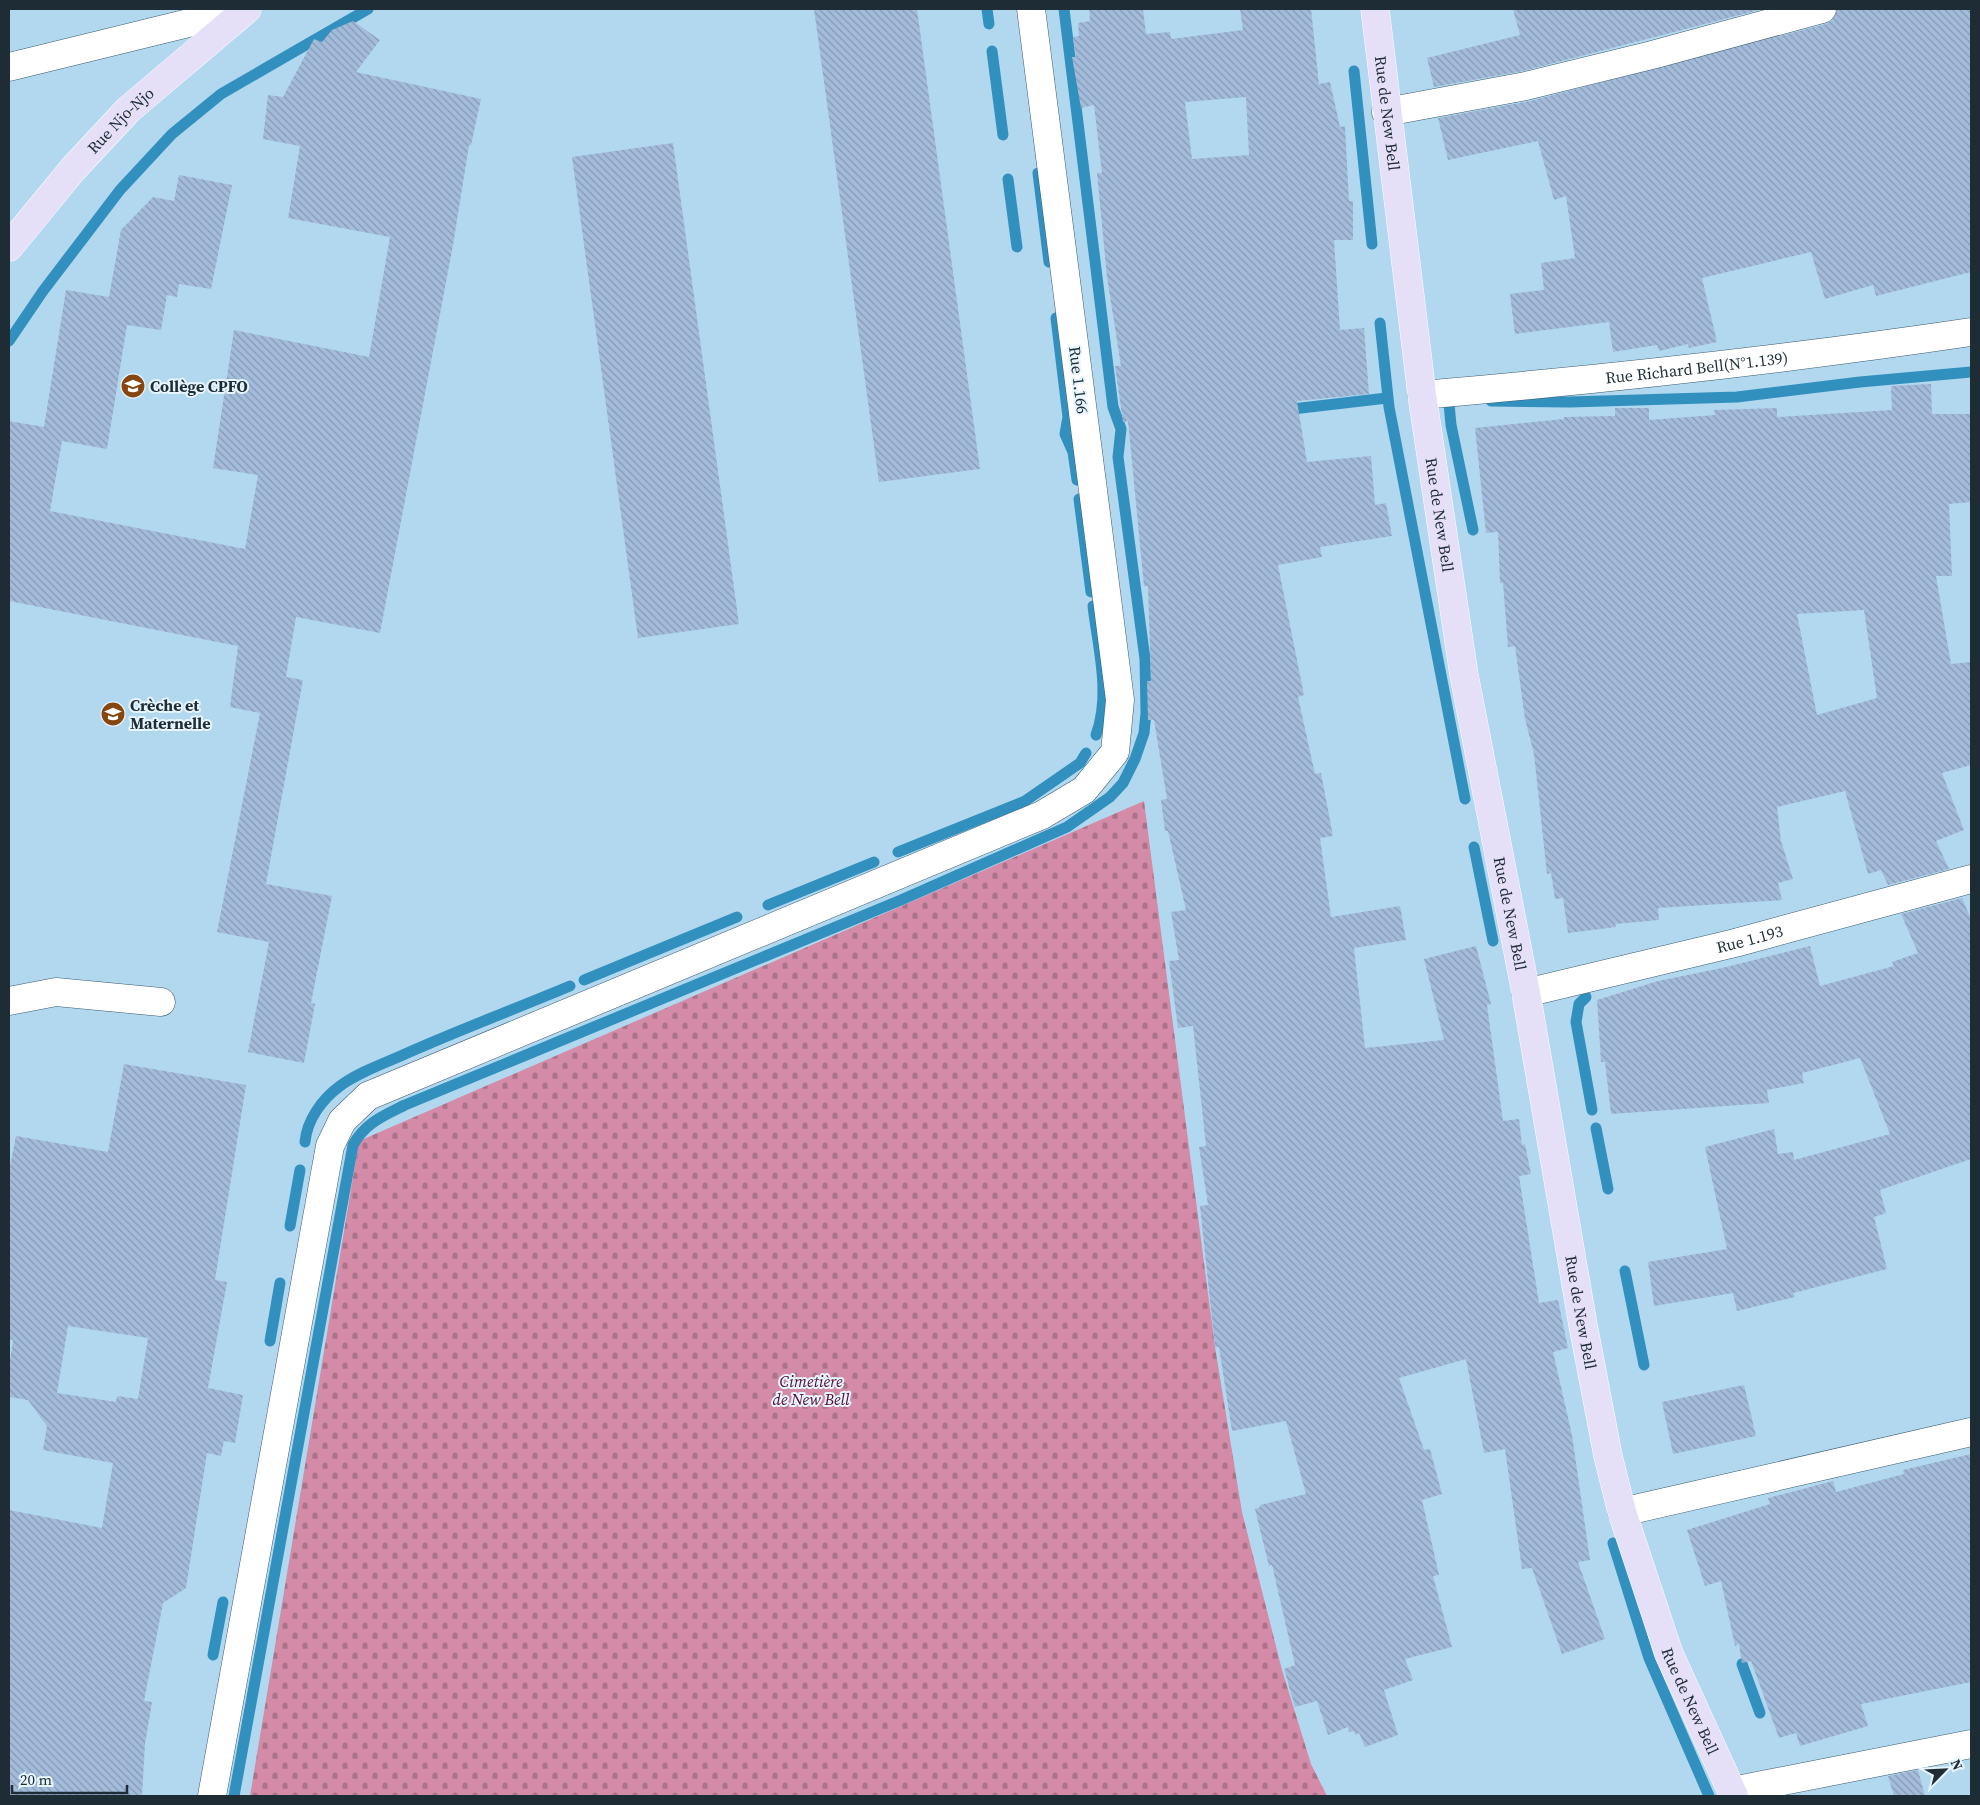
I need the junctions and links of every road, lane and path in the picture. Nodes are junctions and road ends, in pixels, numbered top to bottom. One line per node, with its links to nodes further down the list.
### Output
1 (247, 9): 5 (street); 7 (main road, Rue Njo-Njo)
2 (1031, 9): 18 (street, Rue 1.166)
3 (1375, 9): 6 (main road, Rue de New Bell)
4 (1822, 9): 6 (street)
5 (9, 67)
6 (1386, 112): 9 (main road, Rue de New Bell)
7 (9, 247)
8 (1971, 332): 9 (street, Rue Richard Bell(N°1.139))
9 (1422, 395): 11 (main road, Rue de New Bell)
10 (1971, 878): 11 (street, Rue 1.193)
11 (1526, 993): 15 (main road, Rue de New Bell)
12 (9, 1001): 13 (street)
13 (160, 1002)
14 (1971, 1432): 15 (street)
15 (1622, 1512): 17 (main road, Rue de New Bell)
16 (1971, 1744): 17 (street)
17 (1733, 1794)
18 (212, 1796)

